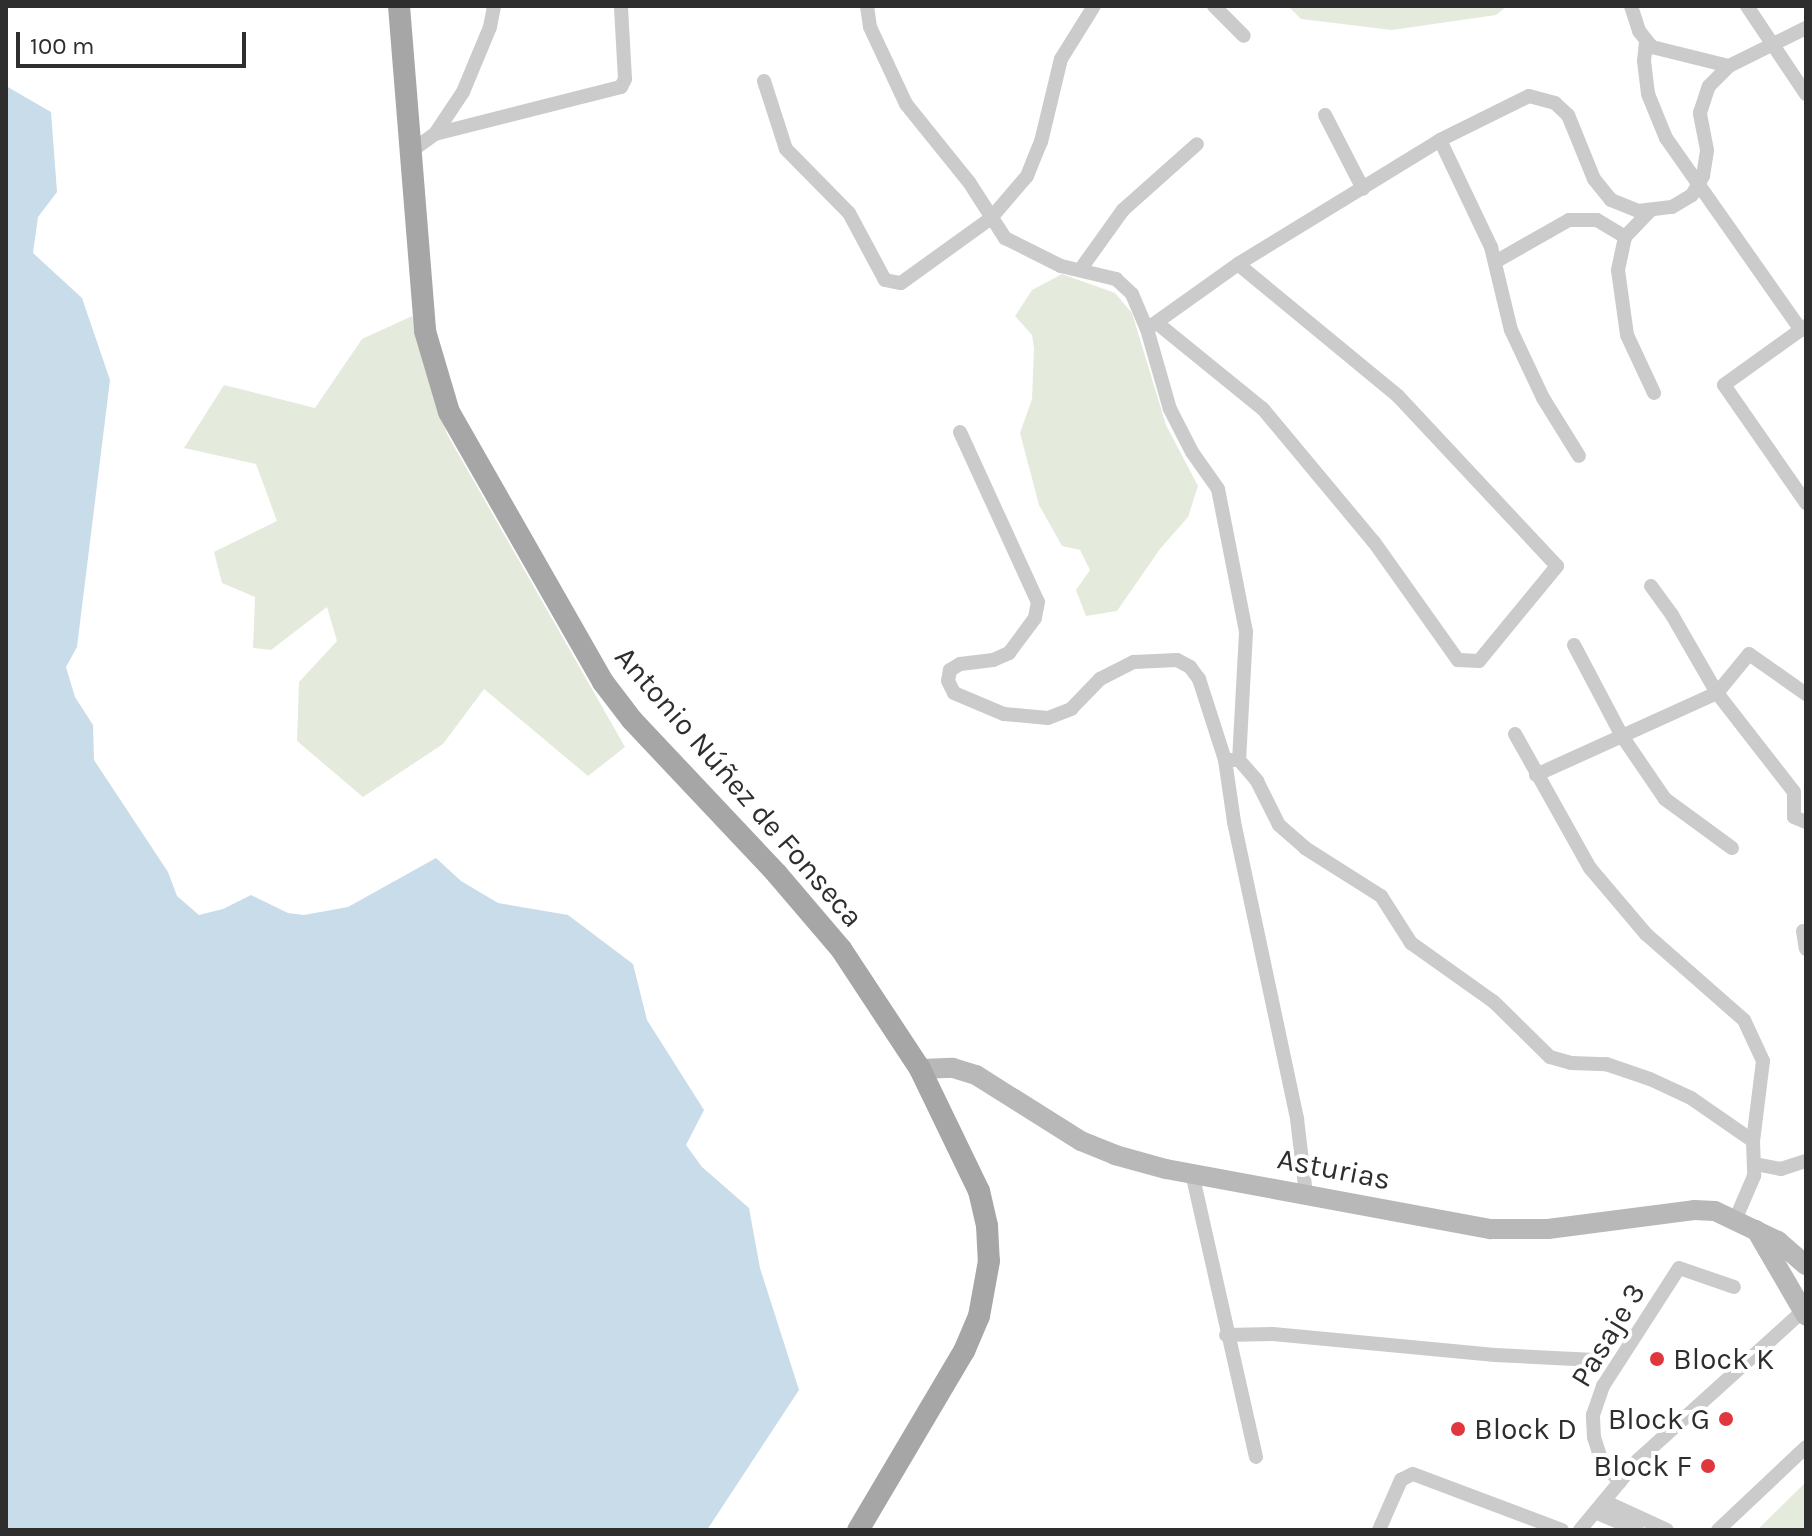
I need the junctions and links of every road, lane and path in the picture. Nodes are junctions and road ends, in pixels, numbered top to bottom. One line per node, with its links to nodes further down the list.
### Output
1 (399, 6): 20 (main road, Antonio Núñez de Fonseca)
2 (494, 6): 17 (street)
3 (867, 6): 24 (street)
4 (1094, 6): 24 (street)
5 (1214, 6): 10 (street)
6 (1631, 6): 11 (street)
7 (1747, 6): 12 (street)
8 (621, 8): 17 (street)
9 (1806, 28): 12 (street)
10 (1244, 36)
11 (1646, 42): 13 (street); 21 (street)
12 (1775, 45): 13 (street); 15 (street)
13 (1729, 66): 21 (street)
14 (764, 81): 24 (street)
15 (1806, 94)
16 (1325, 115): 22 (street)
17 (435, 134): 20 (street)
18 (1440, 140): 22 (street); 23 (street); 26 (street)
19 (1197, 144): 28 (street)
20 (410, 152): 47 (main road, Antonio Núñez de Fonseca)
21 (1700, 187): 23 (street); 30 (street)
22 (1363, 189): 27 (street)
23 (1649, 212): 25 (street)
24 (991, 218): 28 (street)
25 (1625, 237): 26 (street); 31 (street)
26 (1495, 262): 33 (street)
27 (1238, 264): 29 (street); 29 (street)
28 (1080, 270): 29 (street)
29 (1152, 326): 41 (street)
30 (1804, 328): 34 (street)
31 (1654, 393)
32 (960, 432): 41 (street)
33 (1579, 456)
34 (1806, 503)
35 (1651, 586): 38 (street)
36 (1574, 645): 40 (street)
37 (1805, 691): 38 (street)
38 (1717, 693): 40 (street); 43 (street)
39 (1515, 734): 42 (street)
40 (1622, 736): 42 (street); 44 (street)
41 (1232, 760): 48 (street); 52 (street)
42 (1536, 775): 48 (street)
43 (1806, 822)
44 (1732, 848)
45 (1803, 931): 46 (street)
46 (1806, 949)
47 (920, 1069): 51 (street, Asturias); 64 (main road, Antonio Núñez de Fonseca)
48 (1753, 1141): 50 (street)
49 (1806, 1161): 50 (street)
50 (1755, 1164): 53 (street)
51 (1192, 1173): 52 (street, Asturias); 58 (street)
52 (1306, 1194): 53 (street, Asturias)
53 (1736, 1218): 54 (street, Asturias)
54 (1756, 1230): 55 (street, Asturias); 57 (street, Asturias)
55 (1806, 1265)
56 (1734, 1287): 62 (street, Pasaje 3)
57 (1805, 1312): 62 (street)
58 (1226, 1335): 59 (street); 61 (street)
59 (1595, 1360)
60 (1806, 1447): 70 (street)
61 (1256, 1457)
62 (1620, 1482): 63 (street)
63 (1599, 1506): 67 (street); 68 (street); 69 (street)
64 (858, 1530)
65 (1379, 1530): 66 (street)
66 (1562, 1530)
67 (1580, 1530)
68 (1637, 1530)
69 (1667, 1530)
70 (1718, 1530)

